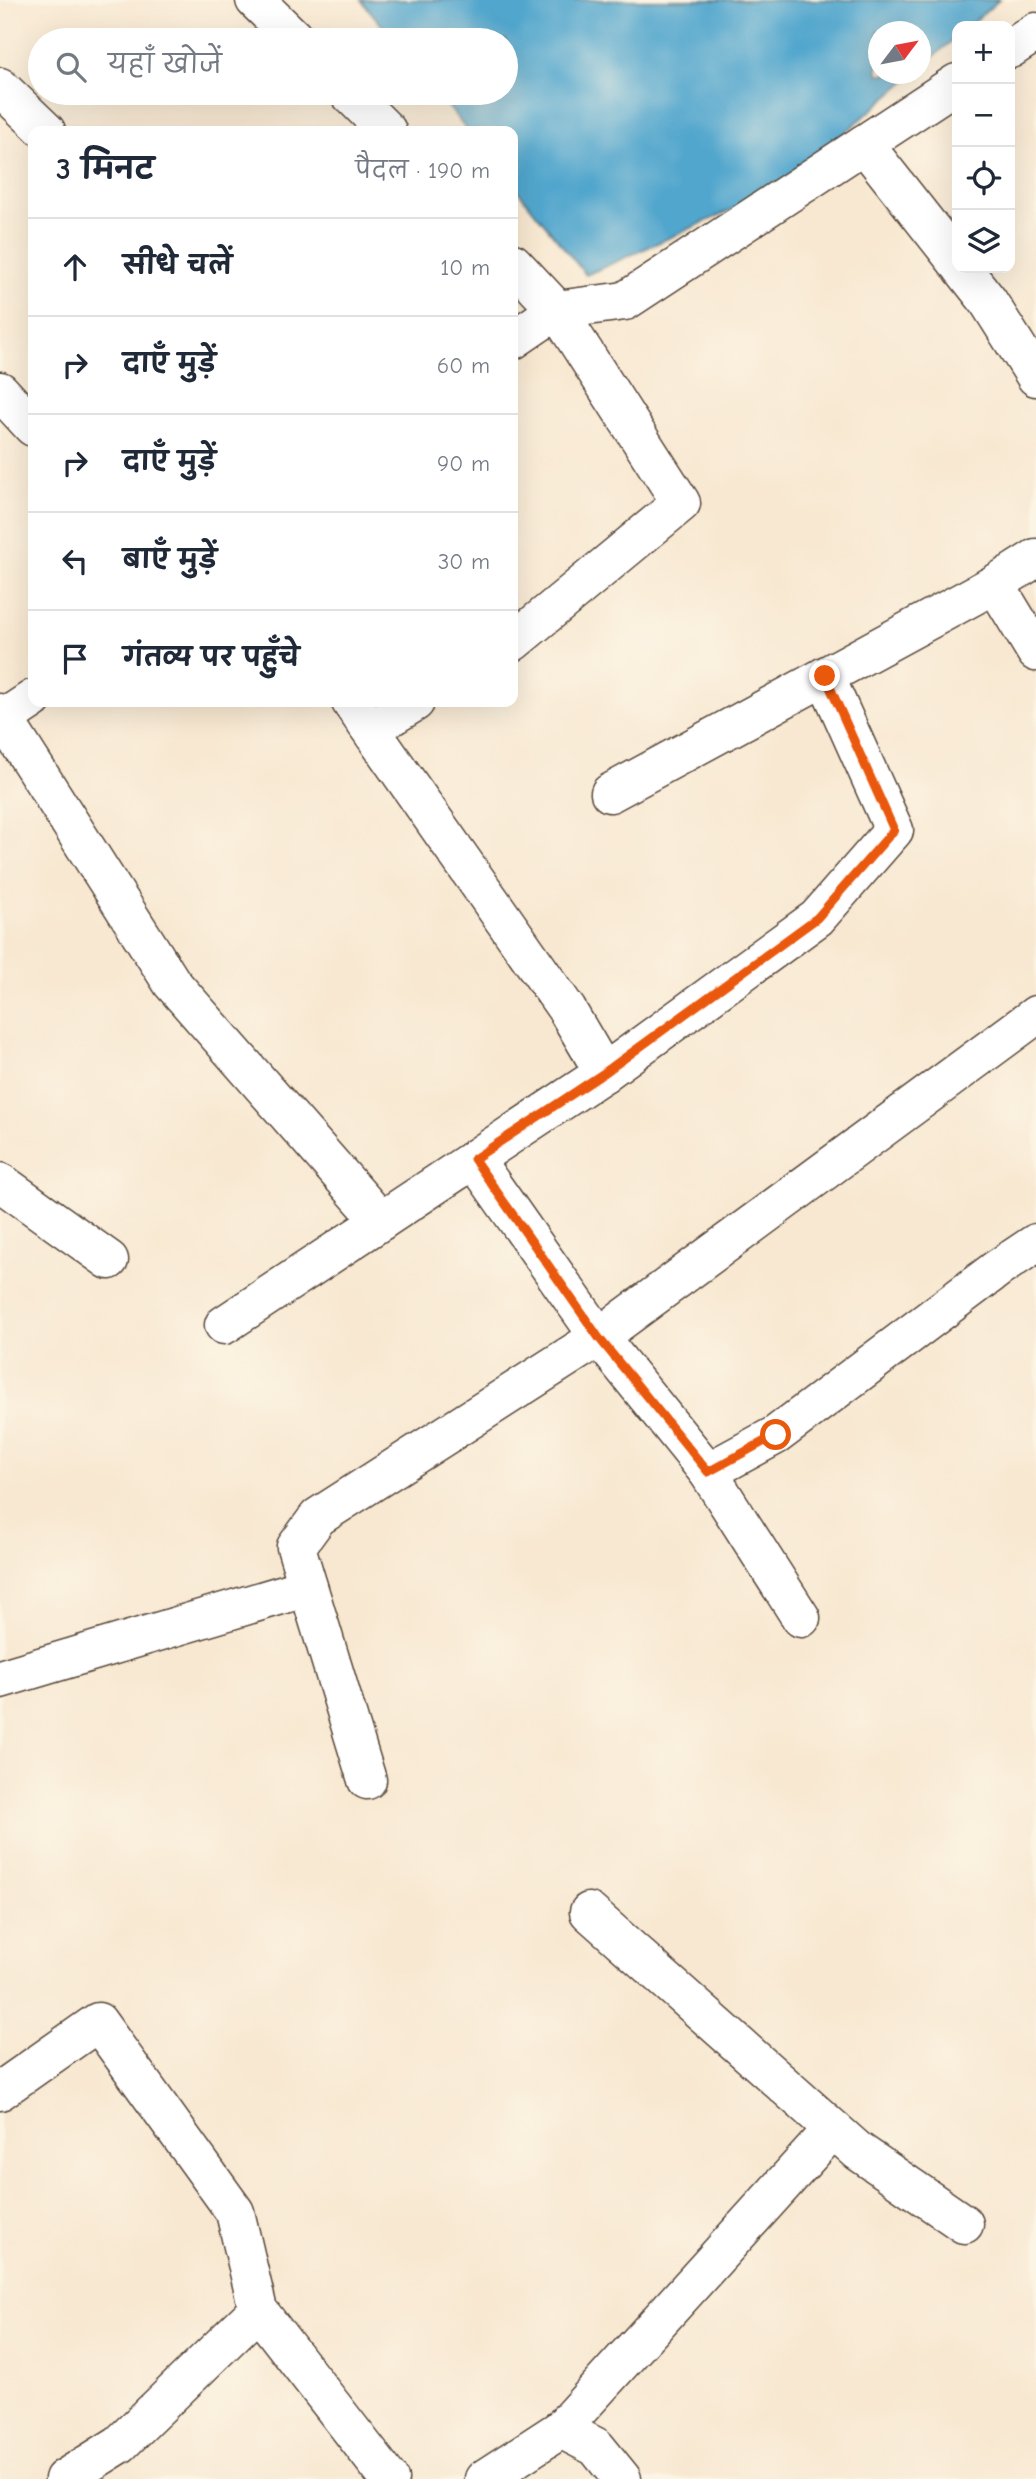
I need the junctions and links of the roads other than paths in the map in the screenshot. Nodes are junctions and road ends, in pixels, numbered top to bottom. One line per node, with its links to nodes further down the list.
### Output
1 (255, 0): 2 (street)
2 (284, 28)
3 (1036, 32): 4 (street)
4 (1015, 46)
5 (955, 84): 10 (street)
6 (0, 87): 8 (street)
7 (361, 105): 9 (street)
8 (41, 126)
9 (382, 126)
10 (864, 144): 11 (street); 14 (street)
11 (952, 256)
12 (518, 268): 14 (street)
13 (966, 273): 16 (street)
14 (556, 310): 15 (street); 21 (street)
15 (518, 337)
16 (1036, 377)
17 (0, 391): 18 (street)
18 (28, 422)
19 (1036, 558): 20 (street)
20 (995, 584): 22 (street); 23 (street)
21 (518, 638)
22 (1036, 652)
23 (825, 676): 27 (street); 29 (street)
24 (394, 707): 26 (street)
25 (9, 713): 32 (street)
26 (361, 715): 29 (street)
27 (610, 793)
28 (1036, 1015): 36 (street)
29 (604, 1073): 30 (street)
30 (474, 1159): 32 (street); 36 (street)
31 (0, 1182): 34 (street)
32 (381, 1221): 35 (street)
33 (1036, 1243): 37 (street)
34 (109, 1260)
35 (224, 1325)
36 (599, 1338): 37 (street); 38 (street)
37 (708, 1472): 39 (street)
38 (308, 1587): 40 (street); 41 (street)
39 (802, 1618)
40 (0, 1679)
41 (367, 1780)
42 (589, 1912): 44 (street)
43 (0, 2091): 46 (street)
44 (833, 2129): 45 (street); 47 (street)
45 (964, 2224)
46 (258, 2310): 48 (street); 49 (street)
47 (561, 2429): 50 (street); 51 (street)
48 (64, 2479)
49 (389, 2479)
50 (484, 2479)
51 (622, 2479)

